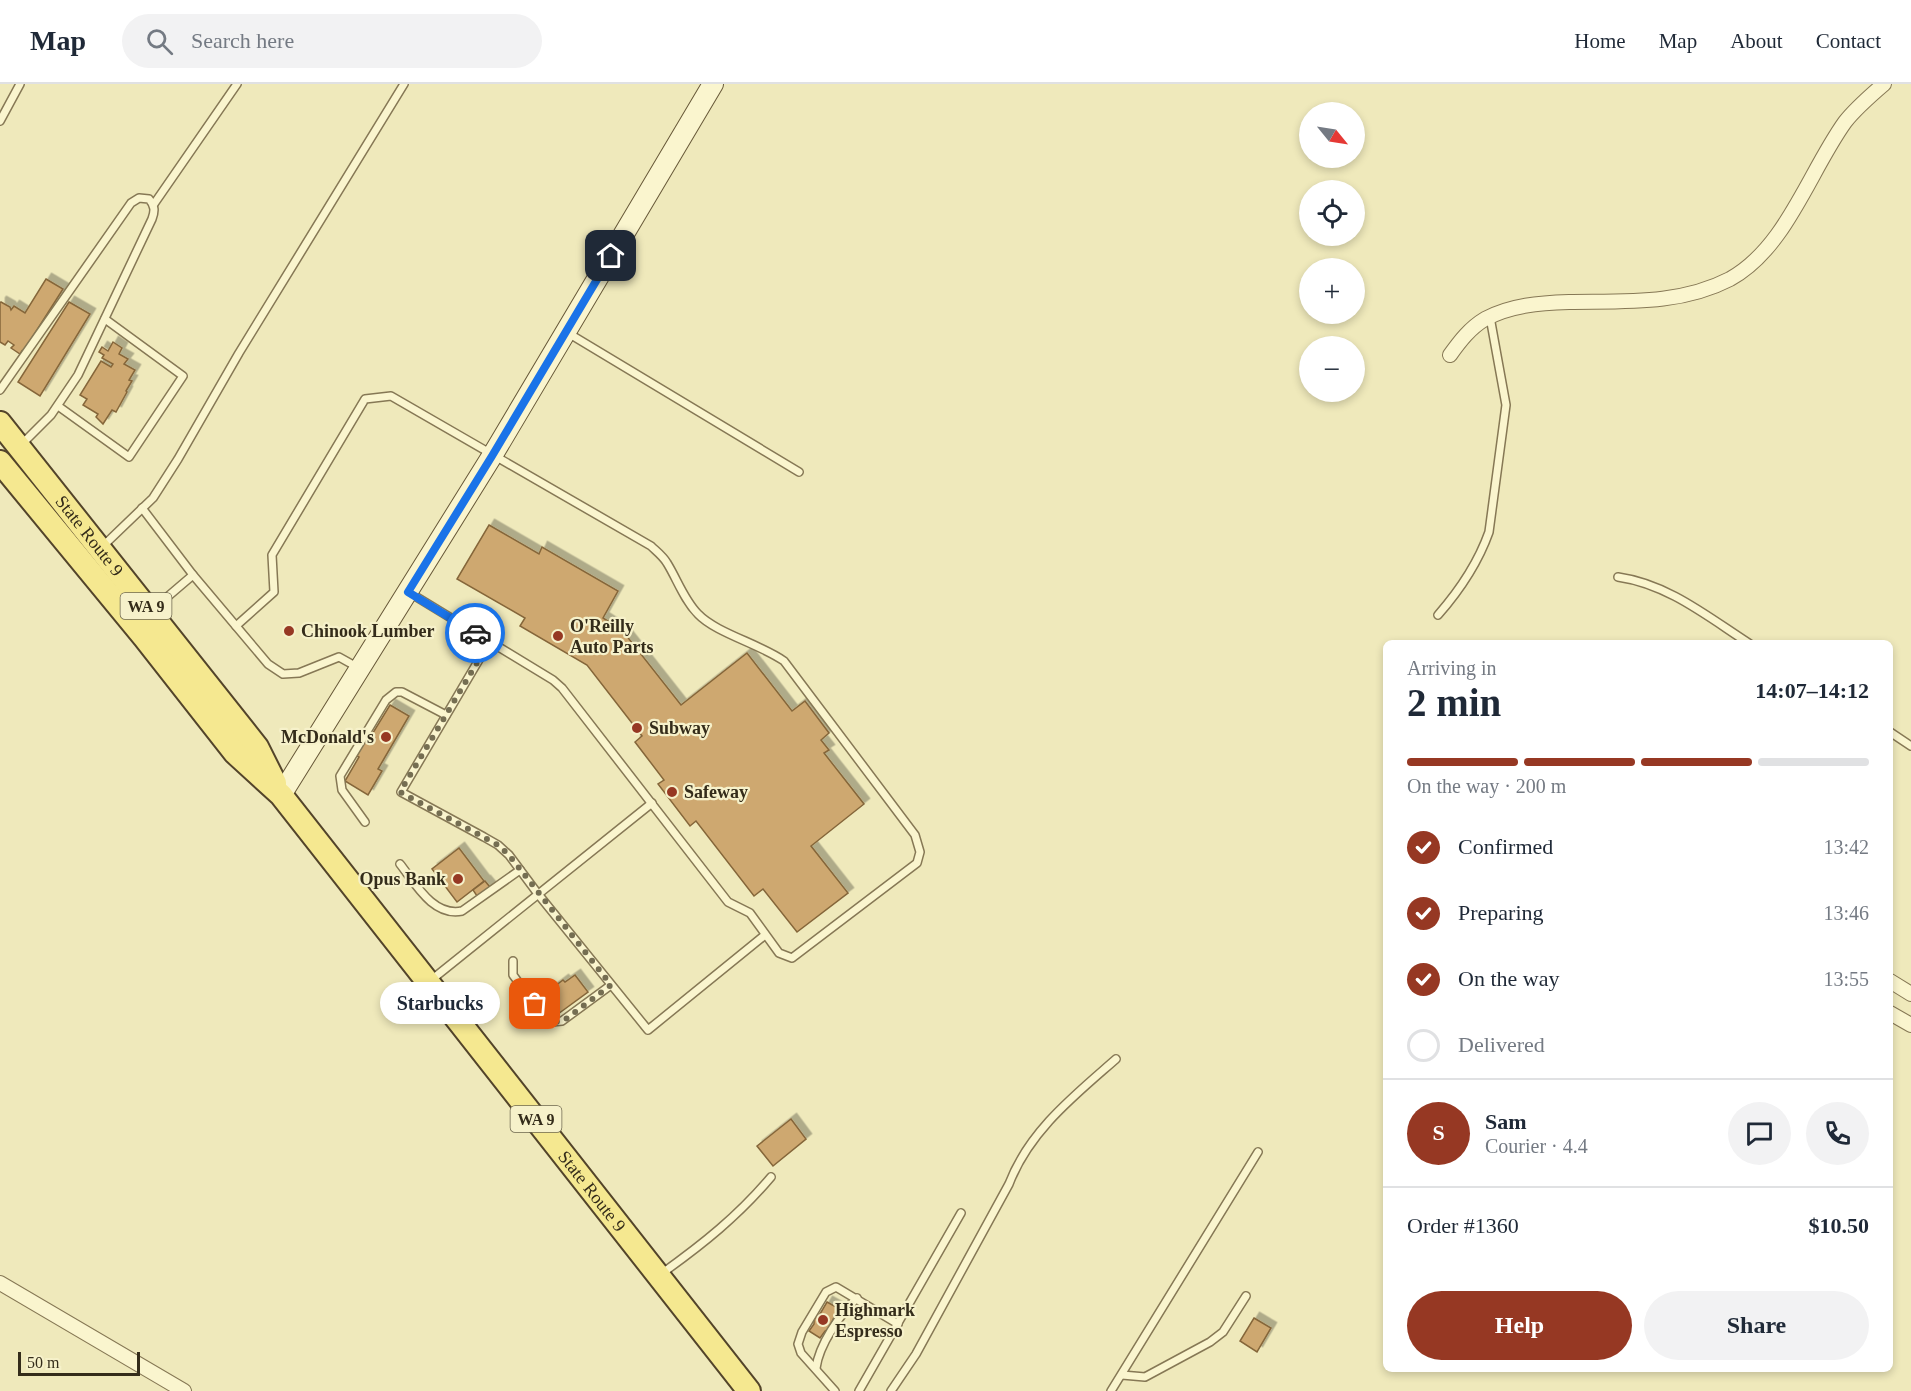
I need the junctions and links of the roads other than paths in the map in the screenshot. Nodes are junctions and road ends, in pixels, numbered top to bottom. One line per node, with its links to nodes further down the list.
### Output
1 (20, 84): 6 (lane)
2 (237, 84): 7 (lane)
3 (404, 84): 19 (lane)
4 (713, 84): 10 (street)
5 (1884, 84): 8 (street)
6 (0, 121)
7 (154, 204): 9 (lane); 12 (lane)
8 (1490, 317): 11 (street); 25 (lane)
9 (105, 319): 13 (lane); 13 (lane)
10 (566, 332): 16 (street); 18 (lane)
11 (1450, 355)
12 (0, 390)
13 (58, 406): 15 (lane)
14 (0, 423): 15 (main road, State Route 9 / WA 9)
15 (19, 447): 20 (main road, State Route 9 / WA 9)
16 (492, 456): 23 (street); 26 (lane); 39 (lane)
17 (0, 462): 33 (main road, State Route 9 / WA 9)
18 (799, 472)
19 (142, 508): 20 (lane); 21 (lane)
20 (100, 548): 24 (main road, State Route 9 / WA 9)
21 (193, 575): 24 (lane); 26 (lane)
22 (1618, 577): 27 (lane)
23 (408, 592): 28 (lane); 29 (street)
24 (150, 612): 33 (main road, State Route 9 / WA 9)
25 (1438, 615)
26 (236, 626): 29 (lane)
27 (1744, 640)
28 (490, 641): 30 (lane); 34 (lane)
29 (360, 669): 33 (street)
30 (446, 715): 35 (lane); 37 (lane)
31 (1893, 734): 32 (lane)
32 (1911, 746)
33 (281, 795): 41 (main road, State Route 9 / WA 9)
34 (652, 803): 38 (lane); 39 (lane)
35 (365, 822)
36 (399, 864): 37 (lane)
37 (520, 870): 38 (lane)
38 (538, 894): 41 (lane); 43 (lane)
39 (765, 934): 43 (lane)
40 (513, 961): 43 (lane)
41 (428, 983): 51 (main road, State Route 9 / WA 9)
42 (1893, 983): 44 (street)
43 (611, 985)
44 (1911, 994)
45 (1893, 1015): 46 (street)
46 (1911, 1025)
47 (1116, 1059): 62 (lane)
48 (1258, 1152): 57 (lane)
49 (771, 1177): 51 (lane)
50 (961, 1214): 55 (lane)
51 (659, 1275): 59 (main road, State Route 9 / WA 9)
52 (0, 1283): 58 (street)
53 (1246, 1296): 57 (lane)
54 (856, 1298): 55 (lane); 56 (lane); 56 (lane)
55 (898, 1324): 61 (lane)
56 (816, 1368): 60 (lane)
57 (1122, 1375): 63 (lane)
58 (184, 1391)
59 (749, 1391)
60 (835, 1391)
61 (859, 1391)
62 (891, 1391)
63 (1111, 1391)

